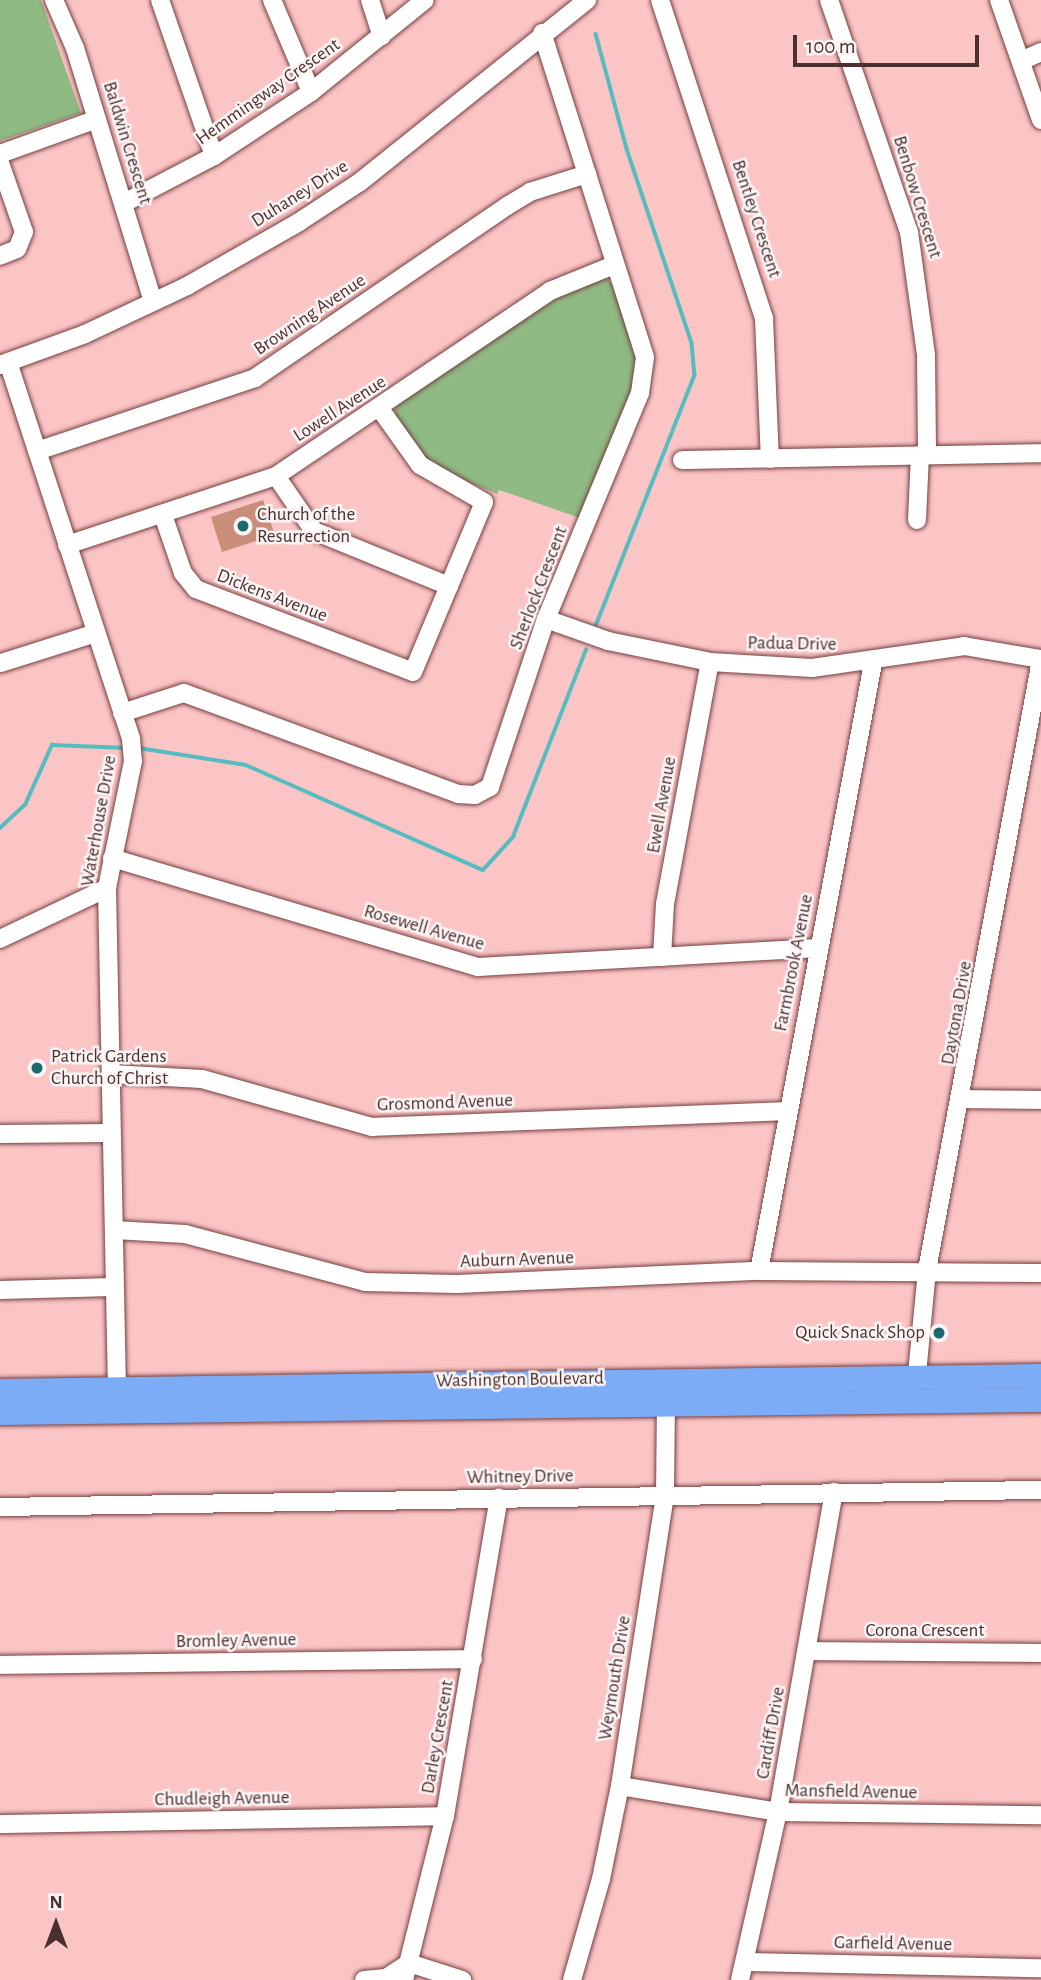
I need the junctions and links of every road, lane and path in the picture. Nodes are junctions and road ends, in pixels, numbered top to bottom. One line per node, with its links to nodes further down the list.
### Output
1 (54, 0): 15 (street, Baldwin Crescent)
2 (160, 0): 18 (street)
3 (272, 0): 14 (street)
4 (370, 0): 11 (street)
5 (425, 0): 11 (street, Hemmingway Crescent)
6 (587, 0): 10 (street, Duhaney Drive)
7 (660, 0): 30 (street, Bentley Crescent)
8 (829, 0): 29 (street, Benbow Crescent)
9 (999, 0): 13 (street)
10 (542, 33): 20 (street, Sherlock Crescent); 24 (street, Duhaney Drive)
11 (382, 36): 14 (street, Hemmingway Crescent)
12 (1041, 52): 13 (street)
13 (1021, 61): 16 (street)
14 (311, 92): 18 (street, Hemmingway Crescent)
15 (97, 120): 17 (street); 21 (street, Baldwin Crescent)
16 (1041, 120)
17 (0, 154)
18 (214, 156): 21 (street, Hemmingway Crescent)
19 (0, 163): 22 (street)
20 (587, 174): 23 (street, Sherlock Crescent); 27 (street, Browning Avenue)
21 (124, 203): 24 (street, Baldwin Crescent)
22 (0, 256)
23 (614, 265): 26 (street, Lowell Avenue); 37 (street, Sherlock Crescent)
24 (153, 301): 25 (street, Duhaney Drive)
25 (4, 364): 27 (street, Waterhouse Drive)
26 (380, 409): 32 (street, Lowell Avenue); 36 (street)
27 (37, 450): 35 (street, Waterhouse Drive)
28 (1041, 453): 29 (street)
29 (924, 455): 30 (street); 34 (street, Benbow Crescent)
30 (770, 459): 31 (street)
31 (682, 460)
32 (276, 476): 33 (street, Lowell Avenue); 36 (street)
33 (163, 515): 35 (street, Lowell Avenue); 36 (street, Dickens Avenue)
34 (917, 520)
35 (67, 545): 38 (street, Waterhouse Drive)
36 (449, 586)
37 (546, 619): 40 (street, Padua Drive); 43 (street, Sherlock Crescent)
38 (96, 633): 41 (street); 43 (street, Waterhouse Drive)
39 (1041, 660): 42 (street, Padua Drive); 50 (street, Daytona Drive)
40 (710, 662): 42 (street, Padua Drive); 48 (street, Ewell Avenue)
41 (0, 663)
42 (873, 663): 47 (street, Farmbrook Avenue)
43 (122, 713): 44 (street, Waterhouse Drive)
44 (112, 858): 45 (street, Waterhouse Drive); 48 (street, Rosewell Avenue)
45 (107, 888): 46 (street); 49 (street, Waterhouse Drive)
46 (0, 939)
47 (818, 948): 48 (street, Rosewell Avenue); 52 (street, Farmbrook Avenue)
48 (662, 957)
49 (111, 1073): 52 (street, Grosmond Avenue); 53 (street, Waterhouse Drive)
50 (962, 1099): 51 (street); 56 (street, Daytona Drive)
51 (1041, 1100)
52 (787, 1111): 57 (street, Farmbrook Avenue)
53 (110, 1133): 54 (street); 55 (street, Waterhouse Drive)
54 (0, 1134)
55 (114, 1230): 57 (street, Auburn Avenue); 59 (street, Waterhouse Drive)
56 (927, 1270): 57 (street, Auburn Avenue); 58 (street, Auburn Avenue); 61 (street, Daytona Drive)
57 (759, 1271)
58 (1041, 1273)
59 (113, 1287): 60 (street); 64 (street, Waterhouse Drive)
60 (0, 1290)
61 (917, 1374): 62 (highway, Washington Boulevard); 63 (highway, Washington Boulevard)
62 (1041, 1376)
63 (666, 1377): 64 (highway, Washington Boulevard); 67 (street, Weymouth Drive)
64 (117, 1390): 65 (highway, Washington Boulevard)
65 (0, 1391)
66 (1041, 1400): 67 (highway, Washington Boulevard)
67 (666, 1404): 68 (highway, Washington Boulevard); 71 (street, Weymouth Drive)
68 (0, 1413)
69 (1041, 1490): 70 (street, Whitney Drive)
70 (834, 1492): 71 (street, Whitney Drive); 74 (street, Cardiff Drive)
71 (665, 1495): 72 (street, Whitney Drive); 78 (street, Weymouth Drive)
72 (499, 1498): 73 (street, Whitney Drive); 76 (street, Darley Crescent)
73 (0, 1507)
74 (808, 1651): 75 (street, Corona Crescent); 79 (street, Cardiff Drive)
75 (1041, 1653)
76 (472, 1659): 77 (street, Bromley Avenue); 81 (street, Darley Crescent)
77 (0, 1665)
78 (620, 1786): 79 (street, Mansfield Avenue); 88 (street, Weymouth Drive)
79 (778, 1812): 80 (street, Mansfield Avenue); 83 (street, Cardiff Drive)
80 (1041, 1815)
81 (445, 1816): 82 (street, Chudleigh Avenue); 85 (street, Darley Crescent)
82 (0, 1824)
83 (745, 1962): 84 (street, Garfield Avenue); 89 (street, Cardiff Drive)
84 (1041, 1968)
85 (406, 1971): 86 (street); 87 (street)
86 (364, 1980)
87 (462, 1980)
88 (572, 1980)
89 (740, 1980)

